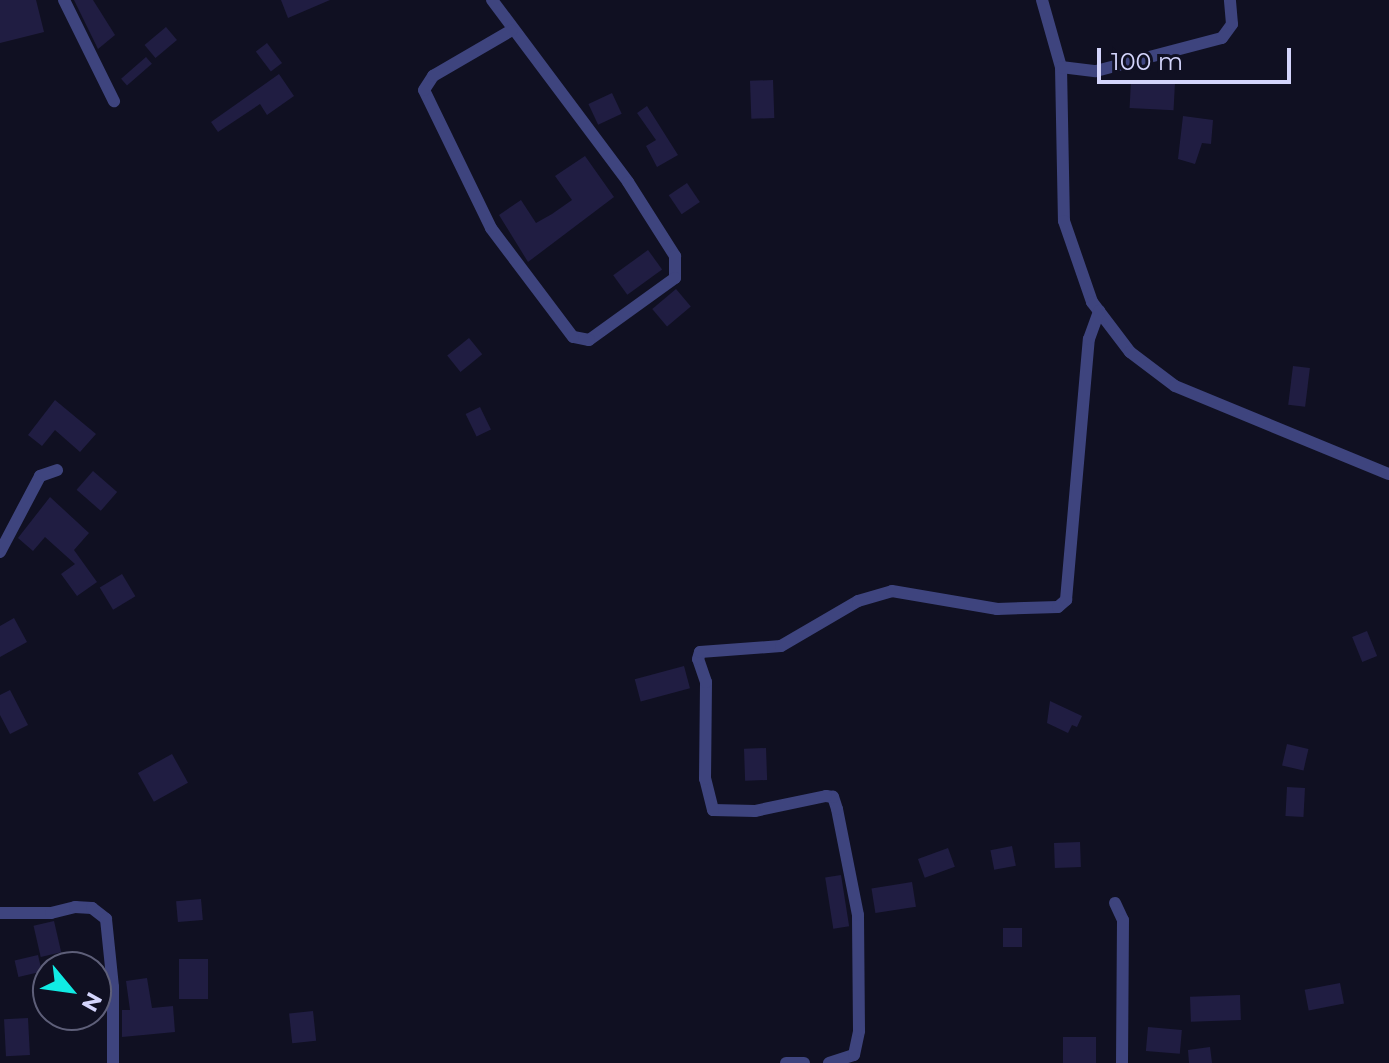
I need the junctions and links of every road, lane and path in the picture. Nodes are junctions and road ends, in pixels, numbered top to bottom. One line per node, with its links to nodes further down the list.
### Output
1 (64, 0): 7 (street)
2 (492, 0): 5 (street)
3 (1042, 0): 6 (street)
4 (1230, 0): 6 (street)
5 (512, 30): 5 (street)
6 (1061, 67): 8 (street)
7 (114, 101)
8 (1099, 311): 10 (street); 17 (street)
9 (57, 470): 11 (street)
10 (1389, 474)
11 (0, 552)
12 (1115, 903): 18 (street)
13 (0, 913): 14 (street)
14 (113, 1063)
15 (786, 1063): 16 (street)
16 (804, 1063)
17 (829, 1063)
18 (1122, 1063)

